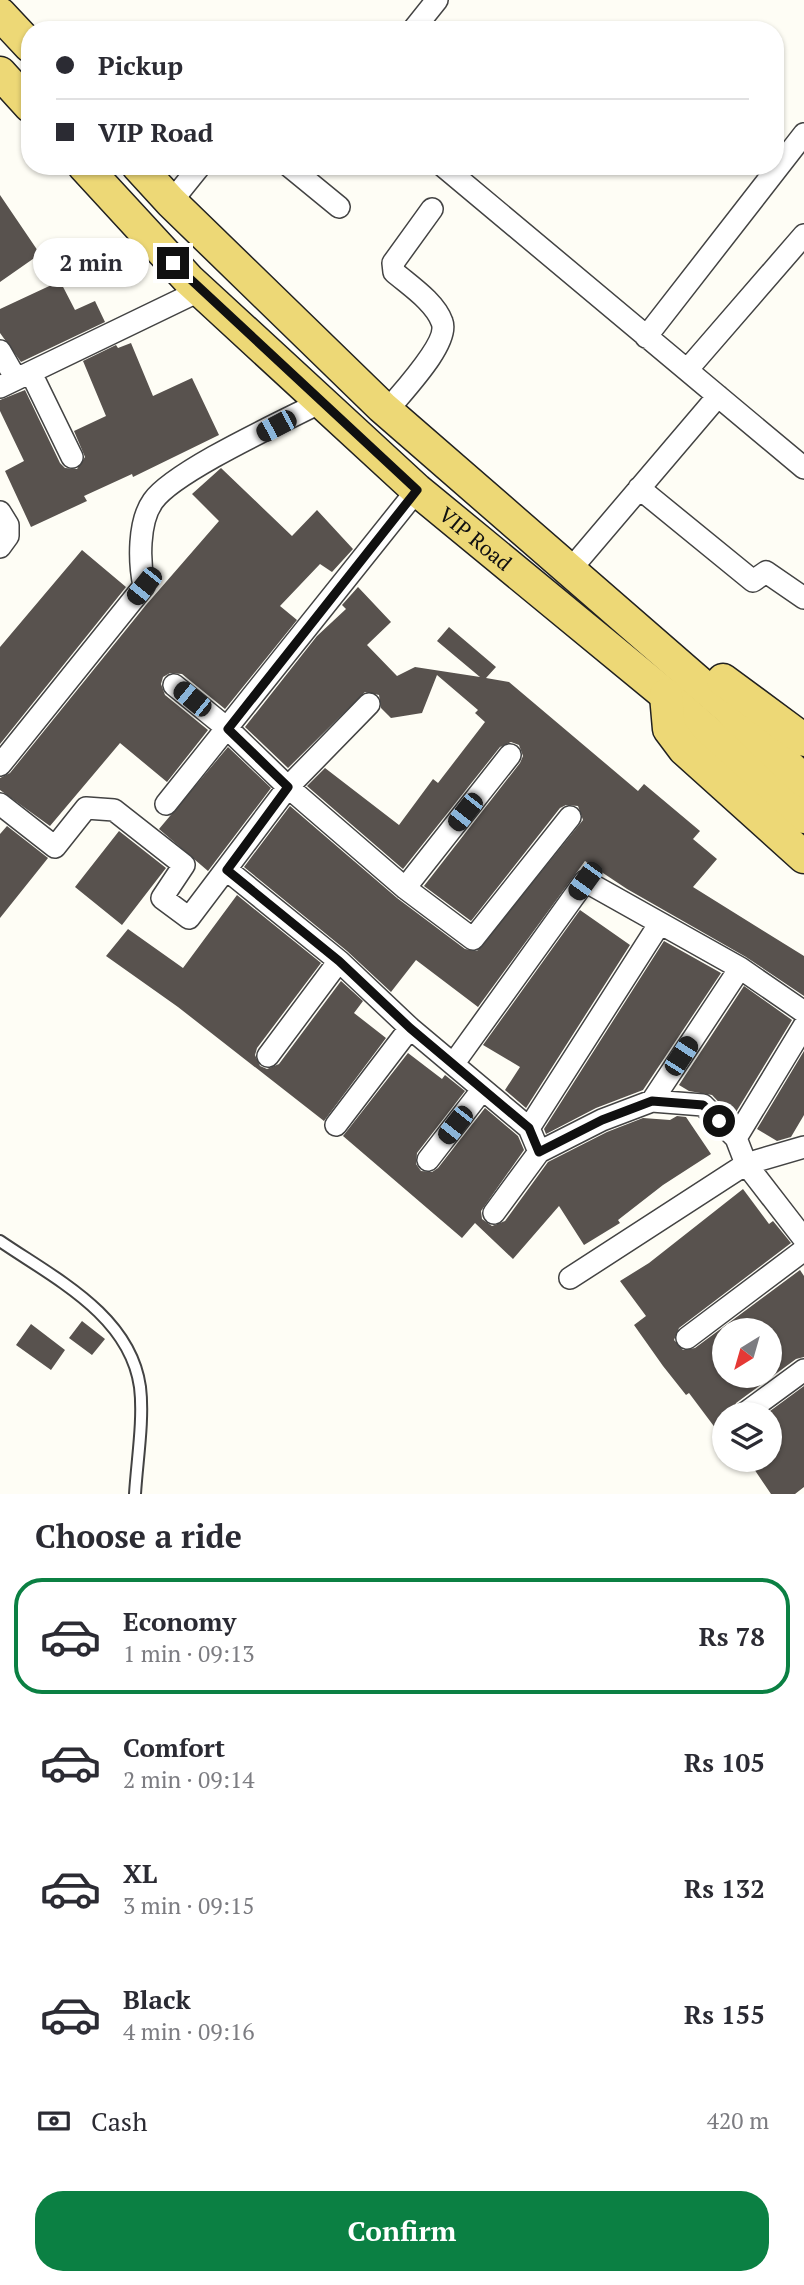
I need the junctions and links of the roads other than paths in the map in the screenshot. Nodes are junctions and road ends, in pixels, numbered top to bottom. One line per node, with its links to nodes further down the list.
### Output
1 (437, 0): 3 (street)
2 (0, 13): 4 (main road)
3 (420, 21)
4 (21, 36)
5 (804, 134): 6 (street)
6 (784, 160)
7 (92, 175): 17 (main road, VIP Road)
8 (146, 175): 13 (main road, VIP Road)
9 (193, 175): 13 (street)
10 (300, 175): 14 (street)
11 (454, 175): 18 (street)
12 (772, 175): 18 (street)
13 (171, 202): 24 (main road, VIP Road)
14 (339, 207)
15 (432, 209): 24 (street)
16 (804, 235): 20 (street)
17 (201, 290): 21 (street); 23 (main road, VIP Road)
18 (646, 337): 20 (street)
19 (0, 351): 21 (street)
20 (687, 370): 22 (street)
21 (16, 379): 25 (street)
22 (718, 396): 26 (street); 27 (street)
23 (321, 401): 28 (main road, VIP Road); 40 (street)
24 (387, 411): 31 (main road, VIP Road)
25 (72, 457)
26 (804, 468)
27 (639, 488): 31 (street); 32 (street)
28 (417, 490): 35 (main road, VIP Road); 37 (street)
29 (0, 512): 30 (street)
30 (0, 547)
31 (570, 570): 33 (main road, VIP Road)
32 (804, 598)
33 (660, 649): 38 (main road); 41 (main road, VIP Road)
34 (174, 685): 37 (street)
35 (666, 695): 46 (main road, VIP Road); 47 (main road)
36 (369, 704): 42 (street)
37 (228, 729): 42 (street); 44 (street)
38 (804, 740)
39 (510, 755): 49 (street)
40 (0, 765)
41 (804, 780)
42 (288, 787): 48 (street); 49 (street)
43 (0, 804): 48 (street)
44 (166, 804)
45 (570, 817): 49 (street)
46 (804, 817)
47 (804, 857)
48 (227, 870): 51 (street)
49 (405, 888)
50 (660, 923): 52 (street); 57 (street); 61 (street)
51 (339, 961): 55 (street); 56 (street)
52 (740, 968): 53 (street); 59 (street)
53 (804, 1012)
54 (804, 1026): 62 (street)
55 (410, 1028): 57 (street); 60 (street)
56 (268, 1056)
57 (453, 1063): 58 (street)
58 (482, 1090): 61 (street); 65 (street)
59 (652, 1101): 62 (street); 64 (street)
60 (336, 1125)
61 (529, 1128): 64 (street)
62 (736, 1138): 66 (street)
63 (804, 1147): 66 (street)
64 (539, 1152): 67 (street)
65 (428, 1160)
66 (746, 1164): 68 (street); 71 (street)
67 (494, 1213)
68 (804, 1239)
69 (0, 1241): 75 (lane)
70 (804, 1250): 72 (street)
71 (570, 1278)
72 (687, 1338)
73 (804, 1370): 74 (street)
74 (760, 1402)
75 (135, 1494)

